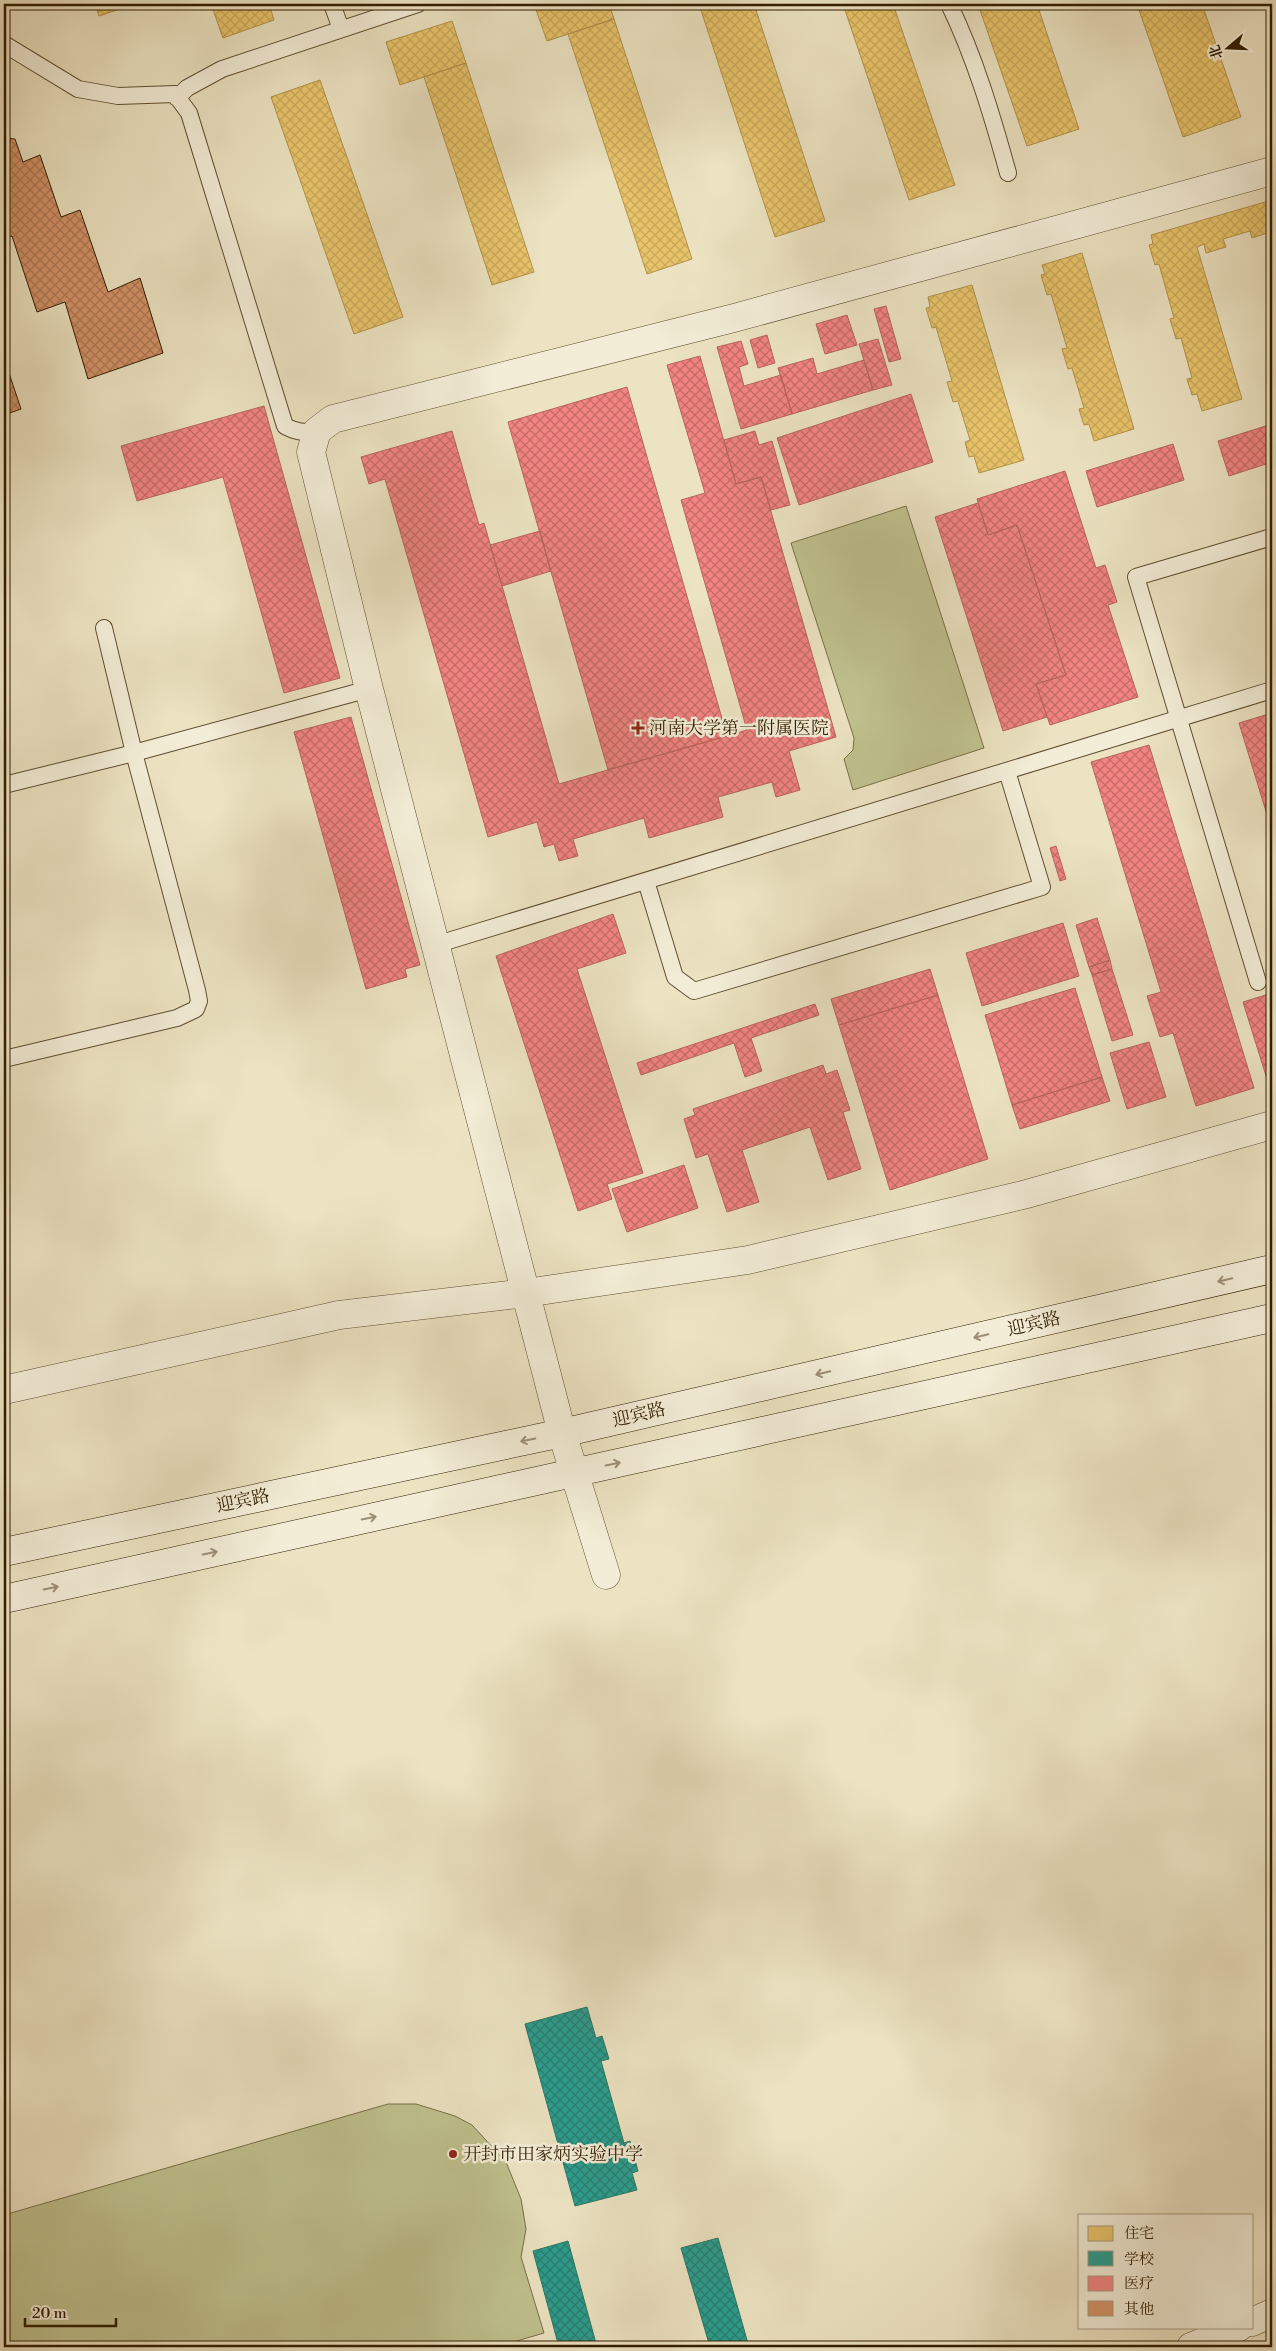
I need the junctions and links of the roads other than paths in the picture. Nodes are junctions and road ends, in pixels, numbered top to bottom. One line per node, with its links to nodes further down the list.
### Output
1 (332, 4): 4 (lane)
2 (418, 4): 4 (lane)
3 (949, 4): 8 (lane)
4 (341, 29): 6 (lane)
5 (4, 44): 6 (lane)
6 (177, 98): 9 (lane)
7 (1272, 171): 9 (street)
8 (1008, 173)
9 (317, 431): 12 (street)
10 (1272, 537): 14 (lane)
11 (104, 628): 15 (lane)
12 (369, 689): 15 (lane); 19 (street)
13 (1272, 690): 14 (lane)
14 (1179, 718): 16 (lane); 20 (lane)
15 (134, 753): 17 (lane); 21 (lane)
16 (1007, 771): 18 (lane); 18 (lane)
17 (4, 785)
18 (646, 881): 19 (lane)
19 (435, 945): 24 (street)
20 (1258, 982)
21 (4, 1059)
22 (1272, 1125): 24 (street)
23 (1272, 1269): 27 (street, 迎宾路, one-way to 27)
24 (526, 1292): 26 (street); 27 (street)
25 (1272, 1318): 28 (street, one-way to 25)
26 (4, 1390)
27 (562, 1432): 28 (street); 29 (street, 迎宾路, one-way to 29)
28 (573, 1472): 30 (street); 31 (street, one-way to 28)
29 (4, 1552)
30 (606, 1575)
31 (4, 1598)
32 (1272, 2313): 33 (street)
33 (1254, 2321)
34 (1237, 2328): 35 (street)
35 (1191, 2347)

